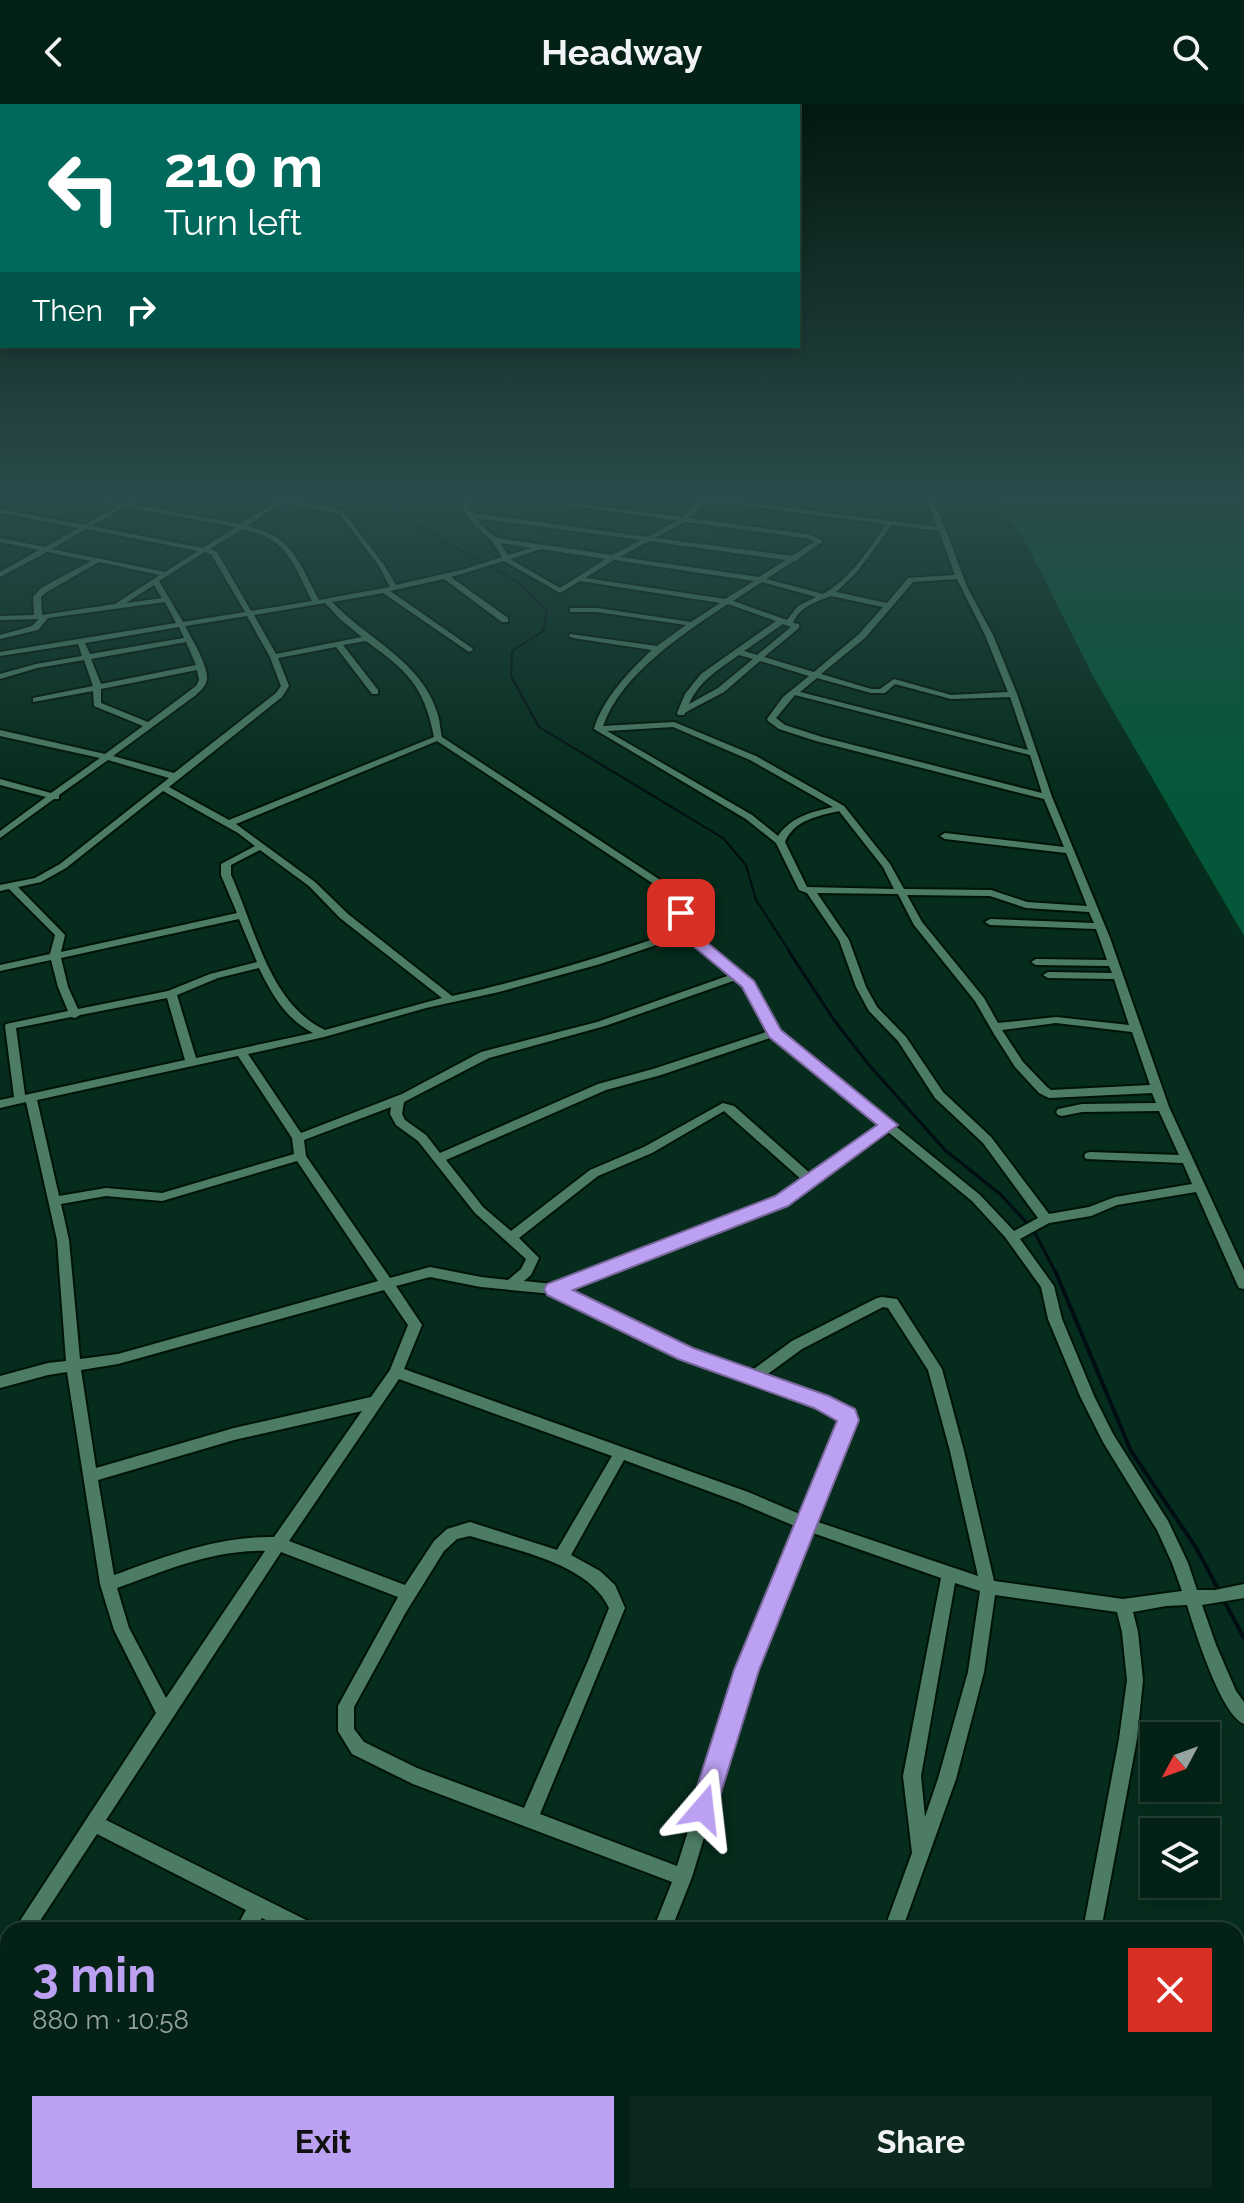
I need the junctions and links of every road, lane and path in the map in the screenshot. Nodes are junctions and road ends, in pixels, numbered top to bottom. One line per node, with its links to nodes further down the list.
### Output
1 (39, 595): 23 (street)
2 (133, 595): 19 (street)
3 (164, 595): 15 (street)
4 (239, 595): 22 (street)
5 (312, 595): 18 (street)
6 (362, 595): 16 (street)
7 (397, 595): 36 (street)
8 (471, 595): 25 (street)
9 (683, 595): 17 (street)
10 (740, 595): 17 (street)
11 (824, 595): 26 (street)
12 (831, 595): 20 (street)
13 (898, 595): 20 (street)
14 (967, 595): 48 (street)
15 (167, 599): 19 (street); 27 (street)
16 (327, 601): 18 (street); 31 (street)
17 (730, 602): 26 (street); 28 (street)
18 (317, 603): 22 (street)
19 (119, 604): 23 (street)
20 (888, 606): 43 (street)
21 (573, 610): 28 (street)
22 (248, 613): 27 (street); 40 (street)
23 (42, 617): 24 (street); 30 (street)
24 (0, 618)
25 (505, 620)
26 (786, 621): 37 (street); 41 (street)
27 (180, 624): 32 (street); 33 (street)
28 (692, 624): 35 (street)
29 (573, 636): 35 (street)
30 (0, 637)
31 (368, 638): 34 (street); 55 (street)
32 (80, 640): 38 (street); 39 (street)
33 (186, 640): 39 (street); 42 (street)
34 (338, 644): 40 (street); 46 (street)
35 (659, 649): 53 (street)
36 (469, 650)
37 (737, 652): 41 (street); 50 (street)
38 (0, 654)
39 (86, 657): 44 (street); 45 (street)
40 (274, 657): 58 (street)
41 (756, 659): 43 (street); 50 (street)
42 (199, 667): 45 (street); 52 (street)
43 (815, 676): 47 (street); 48 (street)
44 (0, 677)
45 (96, 687): 49 (street); 52 (street)
46 (375, 692)
47 (796, 693): 56 (street); 62 (street)
48 (1013, 694): 56 (street)
49 (36, 700)
50 (683, 710): 51 (street)
51 (674, 724): 53 (street); 63 (street)
52 (150, 726): 57 (street)
53 (598, 729): 67 (street)
54 (0, 733): 57 (street)
55 (438, 738): 64 (street); 78 (street)
56 (1031, 753): 62 (street)
57 (108, 757): 58 (street); 61 (street)
58 (177, 777): 60 (street)
59 (0, 782): 61 (street)
60 (163, 787): 64 (street); 70 (street)
61 (56, 797): 65 (street)
62 (1048, 797): 69 (street)
63 (841, 808): 67 (street); 73 (street)
64 (228, 824): 68 (street)
65 (0, 835)
66 (945, 836): 69 (street)
67 (780, 842): 72 (street)
68 (261, 846): 75 (street); 88 (street)
69 (1071, 851): 74 (street)
70 (12, 886): 71 (street); 79 (street)
71 (0, 888)
72 (810, 890): 73 (street); 112 (street)
73 (900, 892): 74 (street); 91 (street)
74 (1093, 909): 77 (street)
75 (243, 915): 79 (street); 82 (street)
76 (990, 922): 77 (street)
77 (1100, 926): 81 (street)
78 (685, 932): 84 (street); 88 (street)
79 (55, 955): 83 (street); 89 (street)
80 (1036, 962): 81 (street)
81 (1113, 963): 86 (street)
82 (263, 964): 87 (street); 94 (street)
83 (0, 968)
84 (739, 975): 93 (street); 99 (street)
85 (1048, 975): 86 (street)
86 (1118, 976): 92 (street)
87 (171, 994): 89 (street); 96 (street)
88 (451, 1000): 94 (street)
89 (75, 1015): 90 (street)
90 (5, 1027): 98 (street)
91 (995, 1027): 92 (street); 97 (street)
92 (1137, 1029): 97 (street)
93 (775, 1033): 103 (street); 107 (street)
94 (324, 1034): 95 (street)
95 (241, 1052): 96 (street); 104 (street)
96 (191, 1061): 98 (street)
97 (1156, 1089): 101 (street)
98 (25, 1099): 100 (street); 111 (street)
99 (398, 1101): 104 (street); 107 (street)
100 (0, 1104)
101 (1163, 1107): 102 (street); 108 (street)
102 (1062, 1112)
103 (889, 1125): 109 (street); 114 (street)
104 (298, 1138): 105 (street)
105 (300, 1156): 111 (street); 115 (street)
106 (1090, 1156): 108 (street)
107 (437, 1159): 113 (street)
108 (1186, 1159): 110 (street)
109 (811, 1181): 113 (street); 118 (street)
110 (1200, 1187): 112 (street); 117 (street)
111 (54, 1201): 119 (street)
112 (1035, 1225): 114 (street)
113 (511, 1238): 116 (street)
114 (1011, 1238): 134 (street)
115 (385, 1282): 116 (street); 119 (street); 120 (street)
116 (512, 1284): 118 (street)
117 (1244, 1284)
118 (554, 1289): 121 (street)
119 (74, 1365): 122 (street); 125 (street)
120 (396, 1372): 123 (street); 124 (street)
121 (753, 1377): 126 (street); 131 (street)
122 (0, 1382)
123 (374, 1402): 125 (street); 127 (street)
124 (621, 1453): 126 (street); 128 (street)
125 (92, 1475): 130 (street)
126 (808, 1525): 129 (street); 141 (street)
127 (278, 1544): 130 (street); 133 (street); 136 (street)
128 (561, 1558): 133 (street); 138 (street)
129 (949, 1574): 131 (street); 140 (street)
130 (108, 1584): 136 (street)
131 (988, 1587): 135 (street); 140 (street)
132 (1241, 1591): 134 (street)
133 (409, 1594): 138 (street)
134 (1192, 1597): 135 (street); 137 (street)
135 (1123, 1606): 148 (street)
136 (165, 1713): 139 (street)
137 (1244, 1716)
138 (529, 1819): 141 (street)
139 (93, 1823): 142 (street); 143 (street)
140 (919, 1853): 147 (street)
141 (683, 1877): 146 (street)
142 (257, 1908): 144 (street); 145 (street)
143 (28, 1922)
144 (249, 1922)
145 (288, 1922)
146 (665, 1922)
147 (896, 1922)
148 (1094, 1922)

